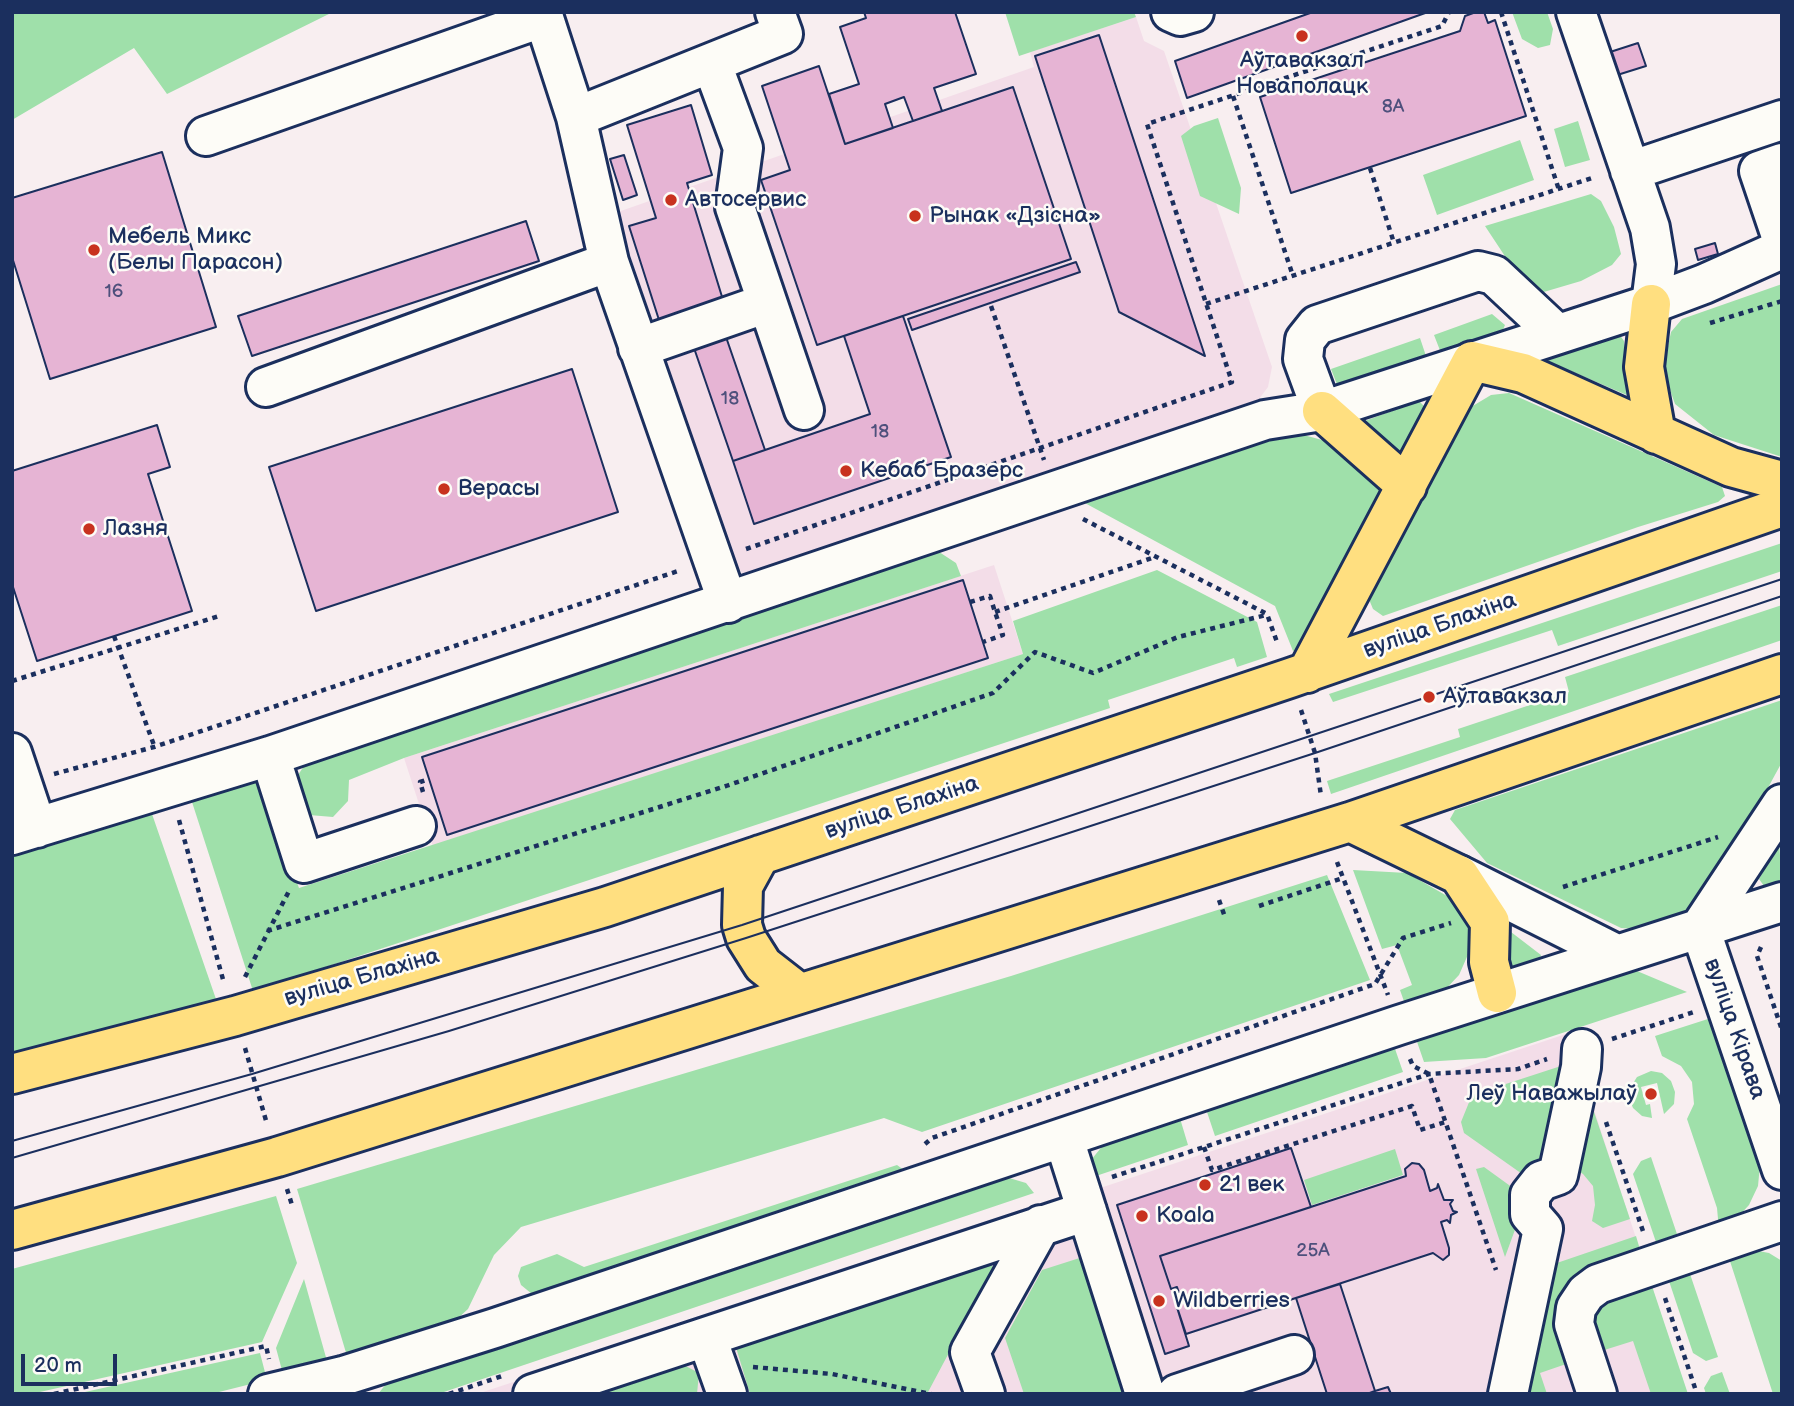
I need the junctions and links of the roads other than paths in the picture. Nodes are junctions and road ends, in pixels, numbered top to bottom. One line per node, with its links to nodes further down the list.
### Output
1 (775, 12): 6 (street)
2 (1171, 12): 3 (street)
3 (1194, 12)
4 (1576, 12): 11 (street)
5 (543, 15): 7 (street); 9 (street)
6 (712, 64): 7 (street); 15 (street)
7 (576, 117): 14 (street)
8 (1782, 120): 11 (street)
9 (206, 136)
10 (1782, 163): 12 (street)
11 (1630, 171): 16 (street)
12 (1782, 239)
13 (1782, 249): 16 (street)
14 (609, 262): 18 (street); 20 (street)
15 (767, 303): 18 (street); 21 (street)
16 (1651, 303): 17 (street); 23 (main road)
17 (1556, 333): 19 (street); 22 (street)
18 (638, 348): 27 (street)
19 (1472, 361): 22 (street); 23 (main road); 25 (main road)
20 (266, 387)
21 (804, 410)
22 (1322, 411): 25 (main road); 27 (street)
23 (1656, 434): 24 (main road)
24 (1782, 481)
25 (1407, 486): 28 (main road)
26 (1782, 507): 28 (main road, вуліца Блахіна)
27 (728, 603): 30 (street)
28 (1307, 673): 36 (main road, вуліца Блахіна)
29 (1782, 674): 33 (main road)
30 (270, 756): 34 (street); 35 (street)
31 (17, 768): 35 (street)
32 (1782, 804): 39 (street)
33 (1350, 822): 38 (main road); 41 (main road)
34 (415, 826)
35 (24, 832)
36 (760, 855): 41 (main road); 44 (main road, вуліца Блахіна)
37 (1782, 902): 39 (street)
38 (1498, 907): 40 (street); 42 (main road)
39 (1700, 928): 40 (street); 46 (street, вуліца Кірава)
40 (1616, 954): 42 (street)
41 (799, 993): 50 (main road)
42 (1497, 993): 45 (street)
43 (1582, 1049): 59 (street)
44 (12, 1073)
45 (1064, 1139): 47 (street); 53 (street)
46 (1782, 1170)
47 (1087, 1211): 49 (street); 58 (street)
48 (1782, 1221): 60 (street)
49 (1041, 1225): 52 (street); 57 (street)
50 (12, 1230)
51 (1293, 1355): 55 (street)
52 (717, 1365): 54 (street)
53 (346, 1385): 56 (street)
54 (546, 1392)
55 (1191, 1392)
56 (268, 1394)
57 (985, 1394)
58 (1146, 1394)
59 (1508, 1394)
60 (1597, 1394)

